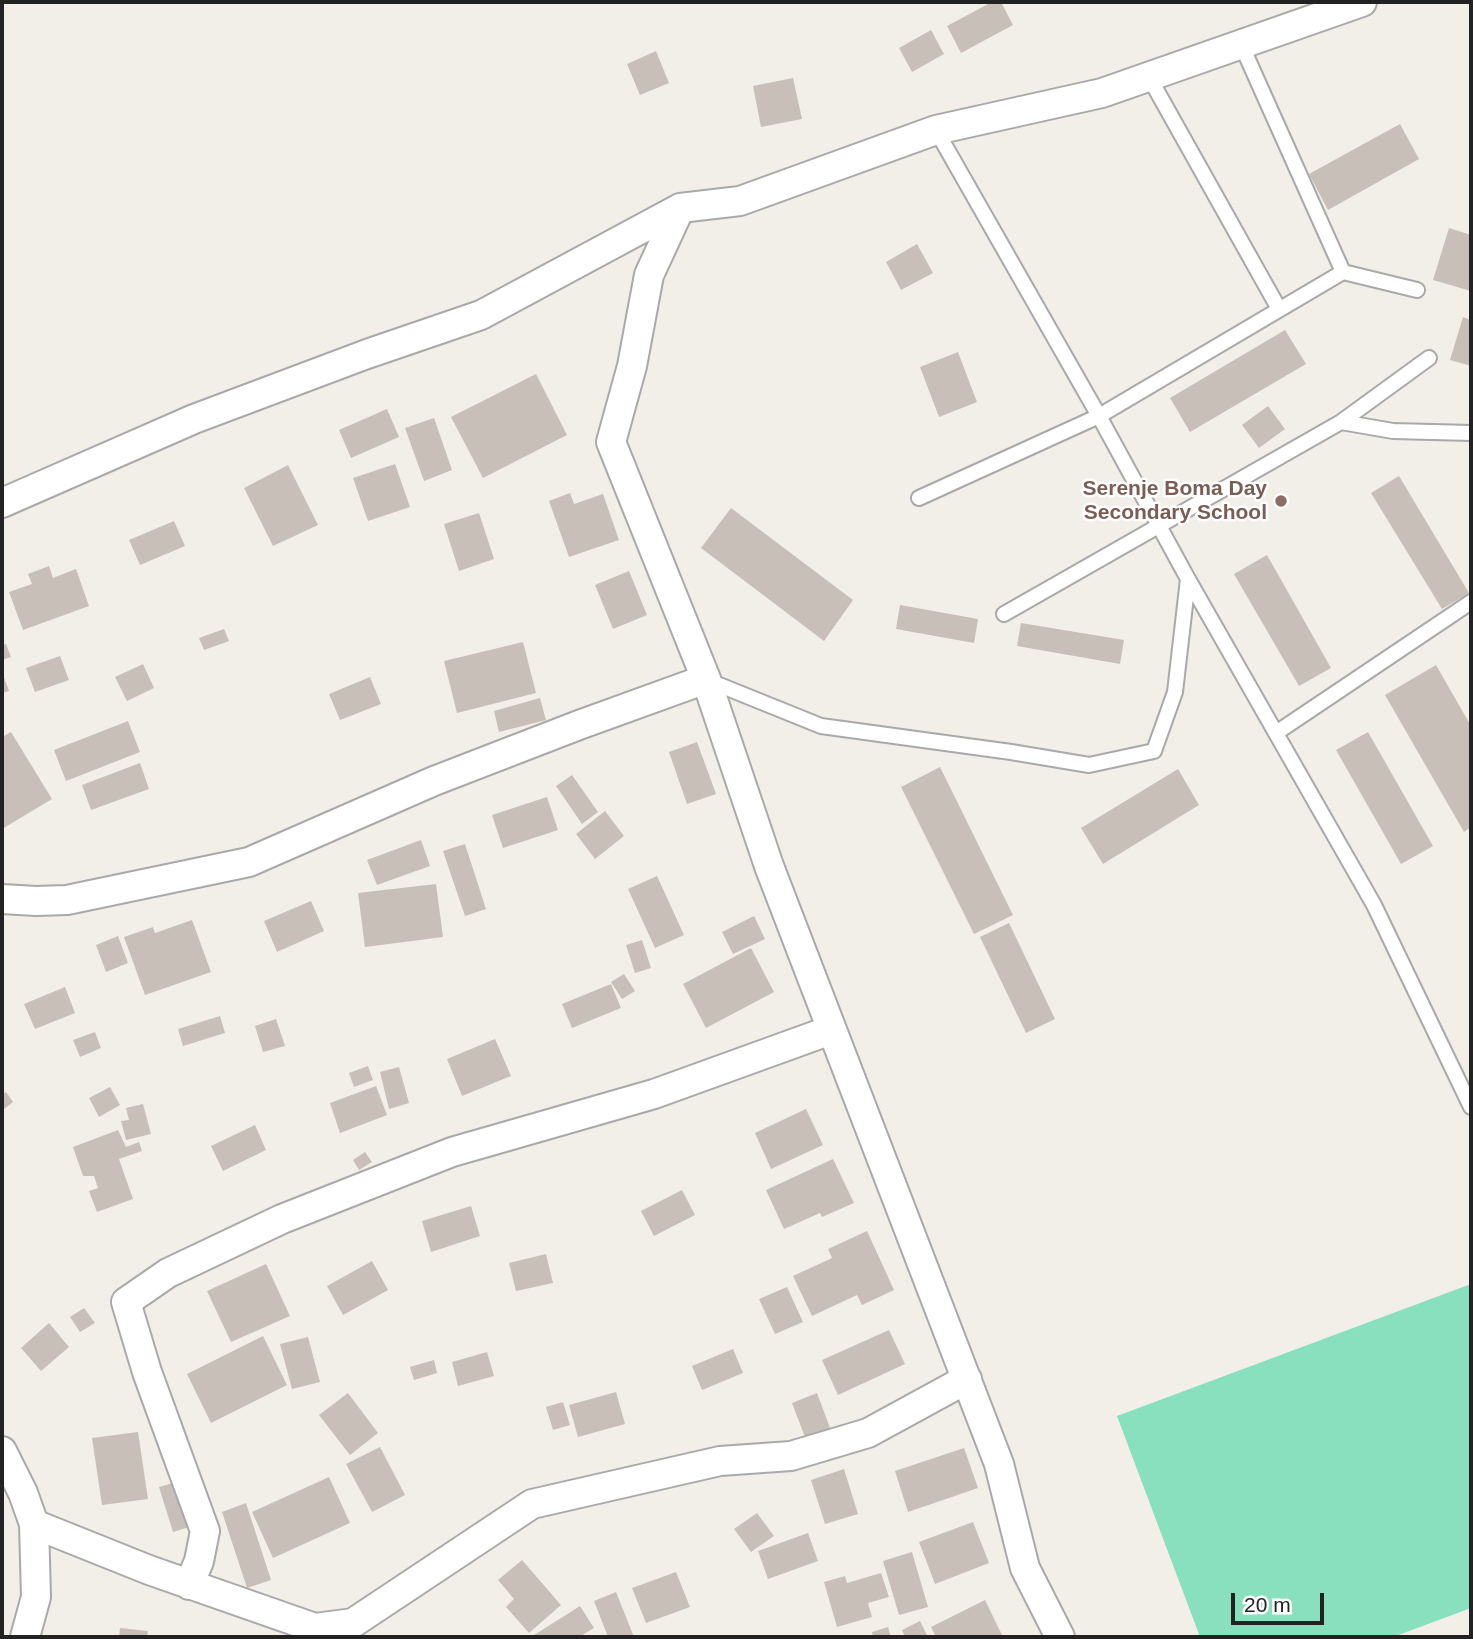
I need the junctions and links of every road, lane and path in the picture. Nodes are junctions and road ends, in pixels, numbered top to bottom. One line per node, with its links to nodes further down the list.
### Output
1 (1362, 2): 2 (street)
2 (1241, 44): 3 (street); 6 (lane)
3 (1149, 77): 4 (street); 8 (lane)
4 (936, 130): 5 (street); 10 (lane)
5 (680, 208): 14 (street); 19 (street)
6 (1343, 272): 7 (lane); 8 (lane)
7 (1417, 290)
8 (1279, 309): 10 (lane)
9 (1429, 358): 11 (lane)
10 (1098, 416): 13 (lane); 15 (lane)
11 (1341, 422): 12 (lane); 15 (lane)
12 (1471, 433)
13 (919, 498)
14 (2, 503)
15 (1158, 526): 16 (lane); 18 (lane)
16 (1188, 579): 19 (lane); 20 (lane)
17 (1471, 602): 20 (lane)
18 (1004, 614)
19 (706, 679): 21 (street); 22 (street)
20 (1276, 733): 23 (lane)
21 (2, 899)
22 (831, 1030): 24 (street); 27 (street)
23 (1471, 1107)
24 (967, 1379): 28 (street); 30 (street)
25 (2, 1451): 26 (street)
26 (34, 1524): 27 (street); 29 (street)
27 (189, 1585): 28 (street)
28 (362, 1630)
29 (25, 1637)
30 (1060, 1637)

